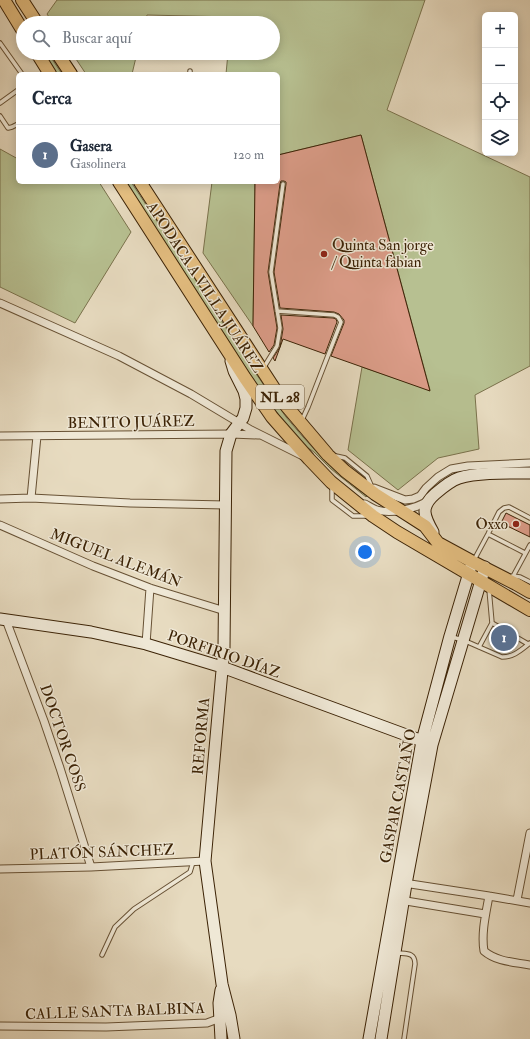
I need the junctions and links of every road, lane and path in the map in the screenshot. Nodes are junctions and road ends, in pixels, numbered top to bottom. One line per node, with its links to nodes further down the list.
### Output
1 (4, 0): 4 (main road)
2 (22, 0): 3 (main road)
3 (32, 16)
4 (16, 20)
5 (0, 43): 6 (lane)
6 (4, 49): 7 (lane); 10 (lane)
7 (0, 54)
8 (41, 60): 11 (main road)
9 (61, 60): 12 (main road)
10 (21, 72)
11 (47, 72)
12 (69, 72)
13 (16, 91): 14 (lane)
14 (0, 103)
15 (0, 116): 16 (lane)
16 (16, 125)
17 (120, 184): 22 (main road, APODACA A VILLA JUÁREZ / NL 28)
18 (143, 184): 23 (main road, APODACA A VILLA JUÁREZ / NL 28)
19 (283, 184): 21 (lane)
20 (0, 303): 24 (street)
21 (277, 311): 23 (lane); 25 (lane)
22 (229, 354): 24 (street); 30 (main road, APODACA A VILLA JUÁREZ / NL 28)
23 (262, 370): 25 (main road, APODACA A VILLA JUÁREZ / NL 28)
24 (239, 423): 26 (street); 29 (street)
25 (300, 423): 34 (main road, APODACA A VILLA JUÁREZ / NL 28)
26 (232, 434): 28 (street, BENITO JUÁREZ); 29 (street, BENITO JUÁREZ); 38 (street, REFORMA)
27 (0, 436): 28 (street, BENITO JUÁREZ)
28 (37, 436): 35 (street)
29 (262, 436): 30 (street)
30 (309, 459): 33 (main road, APODACA A VILLA JUÁREZ / NL 28)
31 (530, 463): 34 (street)
32 (530, 473): 37 (street)
33 (330, 481): 39 (street); 47 (main road, APODACA A VILLA JUÁREZ / NL 28)
34 (370, 489): 39 (main road, APODACA A VILLA JUÁREZ / NL 28)
35 (30, 498): 36 (street); 38 (street)
36 (0, 499)
37 (429, 500): 39 (street); 43 (street)
38 (226, 505): 54 (street, REFORMA)
39 (400, 510): 43 (main road, APODACA A VILLA JUÁREZ / NL 28)
40 (530, 518): 42 (lane)
41 (0, 525): 51 (street, MIGUEL ALEMÁN)
42 (488, 534): 45 (lane); 47 (lane)
43 (441, 544): 47 (main road, APODACA A VILLA JUÁREZ / NL 28)
44 (530, 545): 45 (lane)
45 (525, 553): 48 (lane)
46 (485, 567): 47 (main road, APODACA A VILLA JUÁREZ / NL 28); 48 (main road, APODACA A VILLA JUÁREZ / NL 28); 49 (street, GASPAR CASTAÑO)
47 (471, 568): 49 (main road, APODACA A VILLA JUÁREZ / NL 28); 57 (street, GASPAR CASTAÑO)
48 (509, 578): 50 (lane); 52 (main road, APODACA A VILLA JUÁREZ / NL 28)
49 (484, 582): 53 (main road, APODACA A VILLA JUÁREZ / NL 28); 56 (lane); 58 (street, GASPAR CASTAÑO)
50 (530, 582)
51 (150, 588): 54 (street, MIGUEL ALEMÁN); 60 (street)
52 (530, 592)
53 (530, 610)
54 (225, 611): 62 (street, REFORMA)
55 (3, 619): 60 (street, PORFIRIO DÍAZ); 67 (street, DOCTOR COSS)
56 (492, 623): 59 (lane); 61 (lane)
57 (450, 636): 58 (lane); 63 (street, GASPAR CASTAÑO)
58 (463, 640): 61 (lane); 63 (street, GASPAR CASTAÑO)
59 (529, 643): 61 (lane)
60 (146, 644): 62 (street, PORFIRIO DÍAZ)
61 (479, 647)
62 (222, 667): 63 (street, PORFIRIO DÍAZ); 65 (street, REFORMA)
63 (427, 743): 69 (street, GASPAR CASTAÑO)
64 (530, 833): 72 (street)
65 (205, 861): 66 (street, PLATÓN SÁNCHEZ); 78 (street, REFORMA)
66 (192, 862): 67 (street, PLATÓN SÁNCHEZ); 76 (lane)
67 (91, 867): 68 (street, PLATÓN SÁNCHEZ)
68 (0, 869)
69 (401, 883): 70 (street); 71 (street, GASPAR CASTAÑO)
70 (489, 896): 72 (street); 74 (street)
71 (399, 900): 74 (street); 75 (street, GASPAR CASTAÑO)
72 (517, 900): 73 (street)
73 (530, 903)
74 (485, 914): 77 (street)
75 (390, 952): 82 (street, GASPAR CASTAÑO); 83 (street, GASPAR CASTAÑO); 84 (lane)
76 (102, 955)
77 (530, 965)
78 (225, 1017): 79 (street, CALLE SANTA BALBINA); 80 (street); 81 (street)
79 (0, 1026)
80 (221, 1039)
81 (234, 1039)
82 (370, 1039)
83 (381, 1039)
84 (404, 1039)

